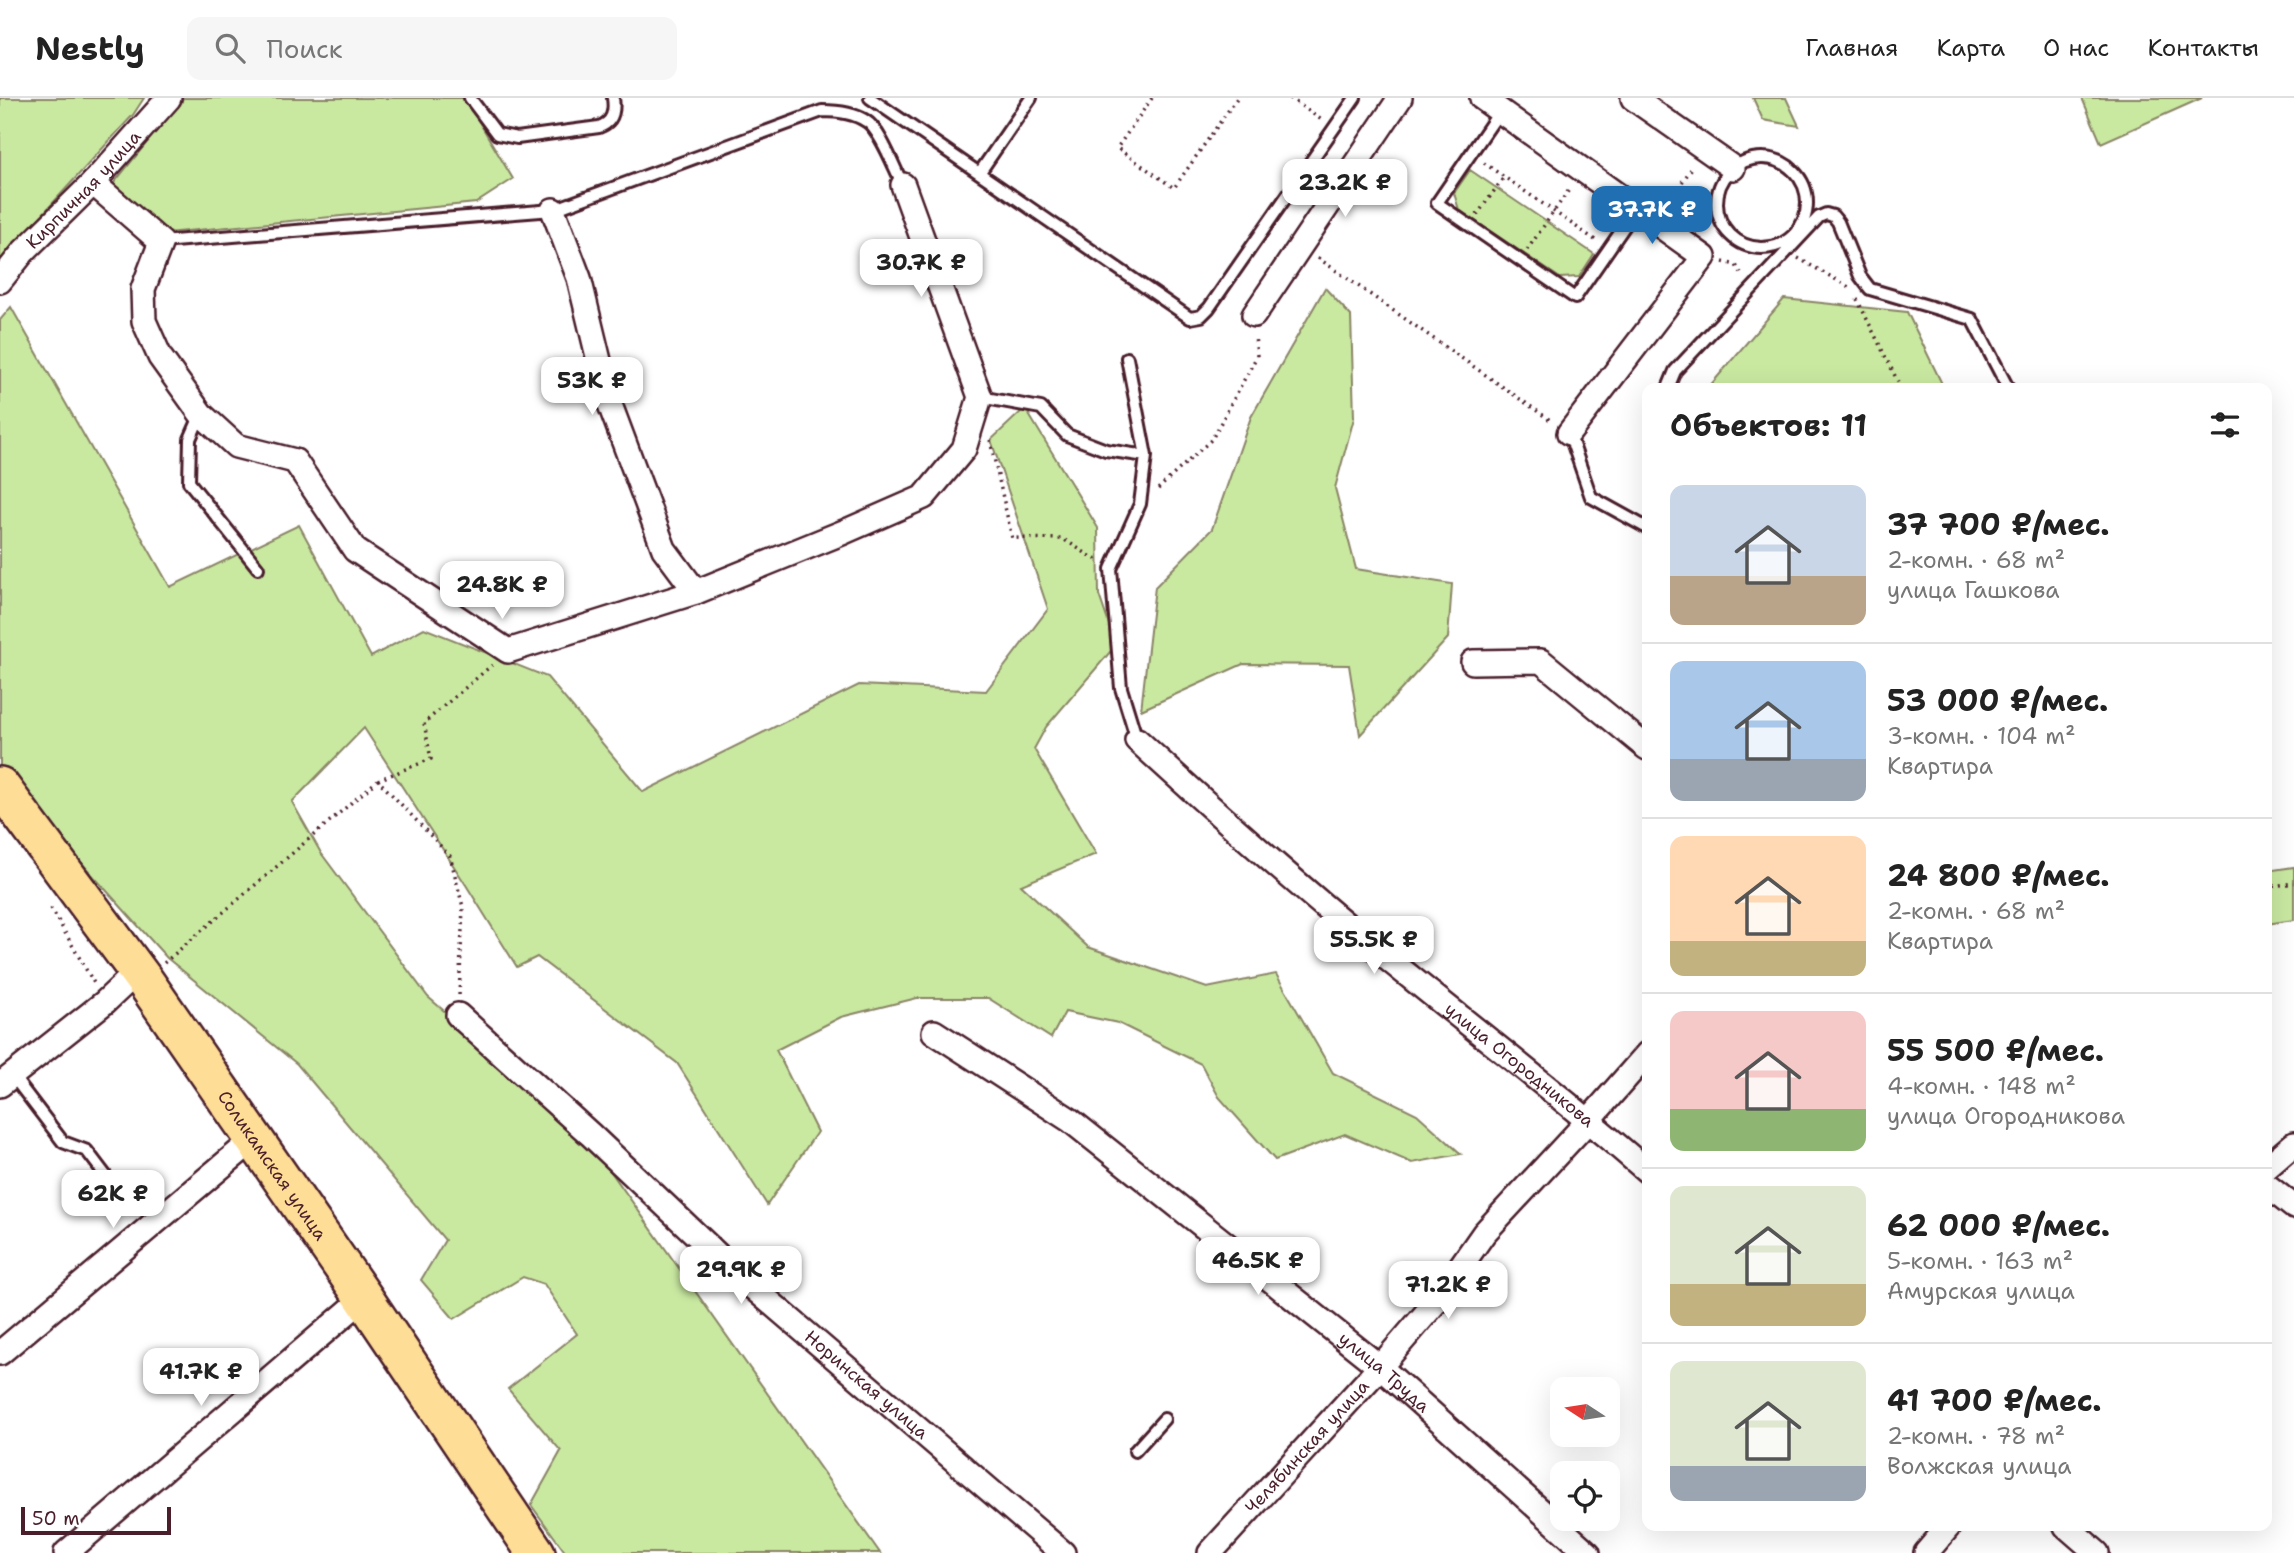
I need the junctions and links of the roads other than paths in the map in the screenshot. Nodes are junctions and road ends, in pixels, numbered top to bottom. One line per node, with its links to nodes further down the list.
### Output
1 (169, 98): 12 (street, Кирпичная улица)
2 (470, 98): 3 (lane)
3 (613, 98)
4 (870, 98): 11 (lane)
5 (1031, 98): 11 (lane)
6 (1355, 98): 11 (lane)
7 (1400, 98): 18 (street)
8 (1633, 98): 10 (street)
9 (1491, 105): 15 (street); 15 (lane)
10 (1733, 168): 10 (lane)
11 (980, 172)
12 (93, 183): 16 (street); 17 (street, Кирпичная улица)
13 (903, 185): 14 (lane); 22 (street)
14 (554, 210): 16 (lane); 28 (street)
15 (1646, 214): 24 (street)
16 (161, 242): 23 (street)
17 (0, 281)
18 (1254, 316)
19 (1127, 358): 25 (lane)
20 (1670, 383): 21 (lane)
21 (2005, 383)
22 (980, 397): 25 (lane); 28 (street)
23 (201, 414): 27 (lane); 28 (street)
24 (1569, 433): 26 (lane)
25 (1146, 456): 30 (lane)
26 (1642, 525)
27 (258, 568)
28 (695, 592)
29 (1473, 662): 31 (street)
30 (1137, 740): 38 (street, улица Огородникова)
31 (1642, 744)
32 (1, 789): 33 (main road, Соликамская улица)
33 (141, 976): 37 (street); 39 (main road, Соликамская улица)
34 (458, 1015): 55 (street, Норинская улица)
35 (934, 1032): 48 (street, улица Труда)
36 (1642, 1060): 38 (street, Челябинская улица)
37 (6, 1080): 43 (lane)
38 (1589, 1120): 42 (street, улица Огородникова); 48 (street, Челябинская улица)
39 (253, 1140): 46 (main road, Соликамская улица); 47 (street)
40 (2294, 1144): 41 (street)
41 (2272, 1163)
42 (1642, 1167)
43 (109, 1180)
44 (2272, 1190): 45 (street)
45 (2294, 1208)
46 (364, 1297): 53 (street); 54 (main road, Соликамская улица)
47 (0, 1353)
48 (1380, 1367): 56 (street, Челябинская улица); 57 (street, улица Труда)
49 (1164, 1419): 50 (lane)
50 (1135, 1451)
51 (1945, 1531): 58 (street)
52 (2072, 1531): 59 (street)
53 (66, 1553)
54 (536, 1553)
55 (1063, 1553)
56 (1210, 1553)
57 (1588, 1553)
58 (1926, 1553)
59 (2097, 1553)

